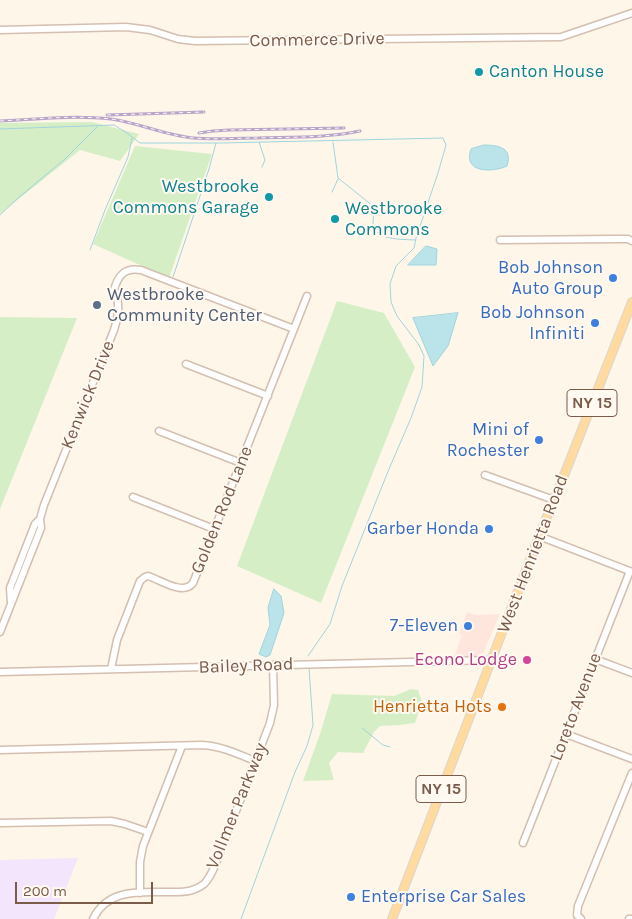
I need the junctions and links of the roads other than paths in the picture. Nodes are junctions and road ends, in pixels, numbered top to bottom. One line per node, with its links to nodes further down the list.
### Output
1 (632, 13): 2 (street, Commerce Drive)
2 (0, 30)
3 (500, 240): 4 (street)
4 (632, 241)
5 (307, 296): 7 (street, Golden Rod Lane)
6 (632, 302): 14 (main road, West Henrietta Road / NY 15)
7 (294, 329): 9 (street, Golden Rod Lane); 18 (street, Kenwick Drive)
8 (186, 364): 9 (street)
9 (268, 396): 11 (street, Golden Rod Lane)
10 (159, 431): 11 (street)
11 (241, 463): 15 (street, Golden Rod Lane)
12 (485, 475): 14 (street)
13 (133, 497): 15 (street)
14 (554, 500): 16 (main road, West Henrietta Road / NY 15)
15 (214, 529): 22 (street, Golden Rod Lane)
16 (540, 536): 17 (street); 20 (main road, West Henrietta Road / NY 15)
17 (631, 572): 19 (street, Loreto Avenue)
18 (0, 632)
19 (595, 659): 24 (street); 25 (street, Loreto Avenue)
20 (492, 660): 21 (street, Bailey Road); 36 (main road, West Henrietta Road / NY 15)
21 (273, 665): 22 (street, Bailey Road); 29 (street, Vollmer Parkway)
22 (111, 669): 23 (street, Bailey Road)
23 (0, 672)
24 (632, 674)
25 (566, 734): 28 (street); 33 (street, Loreto Avenue)
26 (182, 746): 27 (street); 29 (street); 32 (street)
27 (0, 750)
28 (632, 759)
29 (255, 761): 34 (street, Vollmer Parkway)
30 (632, 773): 37 (street)
31 (0, 823): 32 (street)
32 (148, 832): 34 (street)
33 (523, 843)
34 (140, 893): 35 (street, Vollmer Parkway)
35 (94, 919)
36 (392, 919)
37 (581, 919)

